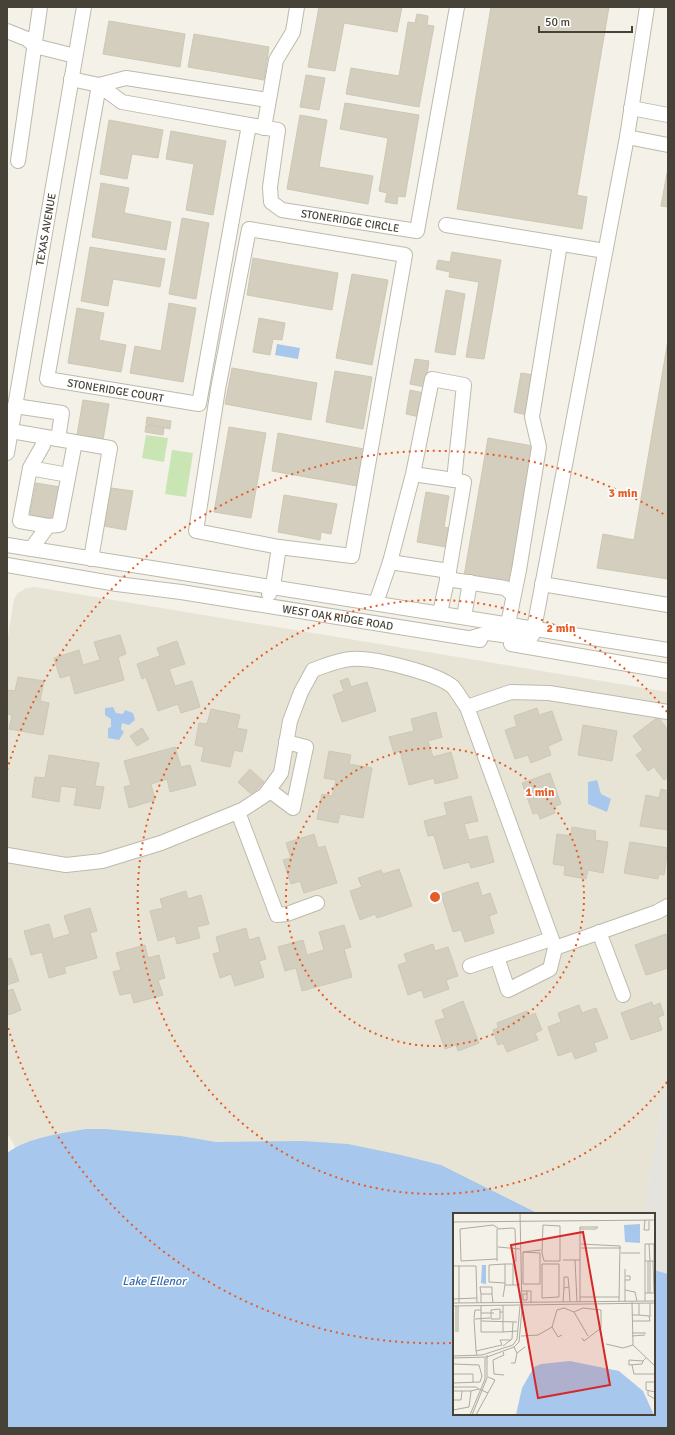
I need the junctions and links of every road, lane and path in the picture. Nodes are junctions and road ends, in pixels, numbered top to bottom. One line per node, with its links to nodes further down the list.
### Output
1 (40, 7): 7 (street)
2 (84, 7): 8 (street, TEXAS AVENUE)
3 (297, 7): 11 (street)
4 (457, 7): 15 (street, STONERIDGE CIRCLE)
5 (648, 7): 12 (street)
6 (7, 31): 7 (street)
7 (35, 46): 8 (street); 18 (street)
8 (75, 56): 9 (street, TEXAS AVENUE)
9 (72, 79): 10 (street); 22 (street, TEXAS AVENUE)
10 (99, 85): 11 (street); 14 (street); 14 (street, STONERIDGE COURT)
11 (268, 100): 15 (street)
12 (631, 108): 13 (street); 16 (street)
13 (668, 115)
14 (249, 125): 15 (street)
15 (264, 128)
16 (627, 137): 17 (street); 21 (street)
17 (668, 145)
18 (18, 161)
19 (446, 225): 20 (street)
20 (560, 244): 21 (street); 45 (street)
21 (605, 251): 42 (street)
22 (14, 375): 23 (street, TEXAS AVENUE)
23 (15, 406): 24 (street, TEXAS AVENUE); 25 (street)
24 (11, 431): 25 (street); 27 (street, TEXAS AVENUE)
25 (51, 438): 26 (street); 28 (street)
26 (75, 442): 30 (street); 37 (street)
27 (7, 452)
28 (30, 468): 30 (street); 32 (street)
29 (413, 474): 31 (street); 31 (street); 38 (street)
30 (68, 475): 32 (street)
31 (454, 480): 40 (street)
32 (48, 526): 35 (street); 36 (street)
33 (7, 545): 35 (street, WEST OAK RIDGE ROAD)
34 (279, 547): 34 (street); 43 (street)
35 (31, 550): 36 (street, WEST OAK RIDGE ROAD)
36 (52, 553): 37 (street, WEST OAK RIDGE ROAD)
37 (91, 559): 43 (street, WEST OAK RIDGE ROAD)
38 (390, 562): 40 (street); 46 (street)
39 (7, 565): 44 (street, WEST OAK RIDGE ROAD)
40 (448, 575): 41 (street); 48 (street)
41 (470, 582): 45 (street); 49 (street)
42 (542, 584): 47 (street); 51 (street)
43 (273, 586): 44 (street); 46 (street, WEST OAK RIDGE ROAD)
44 (181, 592): 52 (street, WEST OAK RIDGE ROAD)
45 (513, 594): 50 (street)
46 (376, 603): 48 (street, WEST OAK RIDGE ROAD)
47 (668, 605)
48 (440, 613): 49 (street, WEST OAK RIDGE ROAD)
49 (464, 617): 50 (street, WEST OAK RIDGE ROAD)
50 (508, 624): 51 (street, WEST OAK RIDGE ROAD)
51 (534, 628): 52 (street); 53 (street, WEST OAK RIDGE ROAD)
52 (472, 638): 54 (street, WEST OAK RIDGE ROAD)
53 (668, 650)
54 (668, 671)
55 (467, 708): 56 (street); 57 (street); 64 (street)
56 (668, 712)
57 (286, 742): 58 (street); 58 (street)
58 (269, 790): 59 (street)
59 (238, 812): 60 (street); 61 (street)
60 (7, 855)
61 (317, 903)
62 (668, 906): 63 (street)
63 (599, 932): 64 (street); 67 (street)
64 (553, 943): 65 (street); 65 (street)
65 (497, 957): 66 (street)
66 (470, 966)
67 (623, 995)

